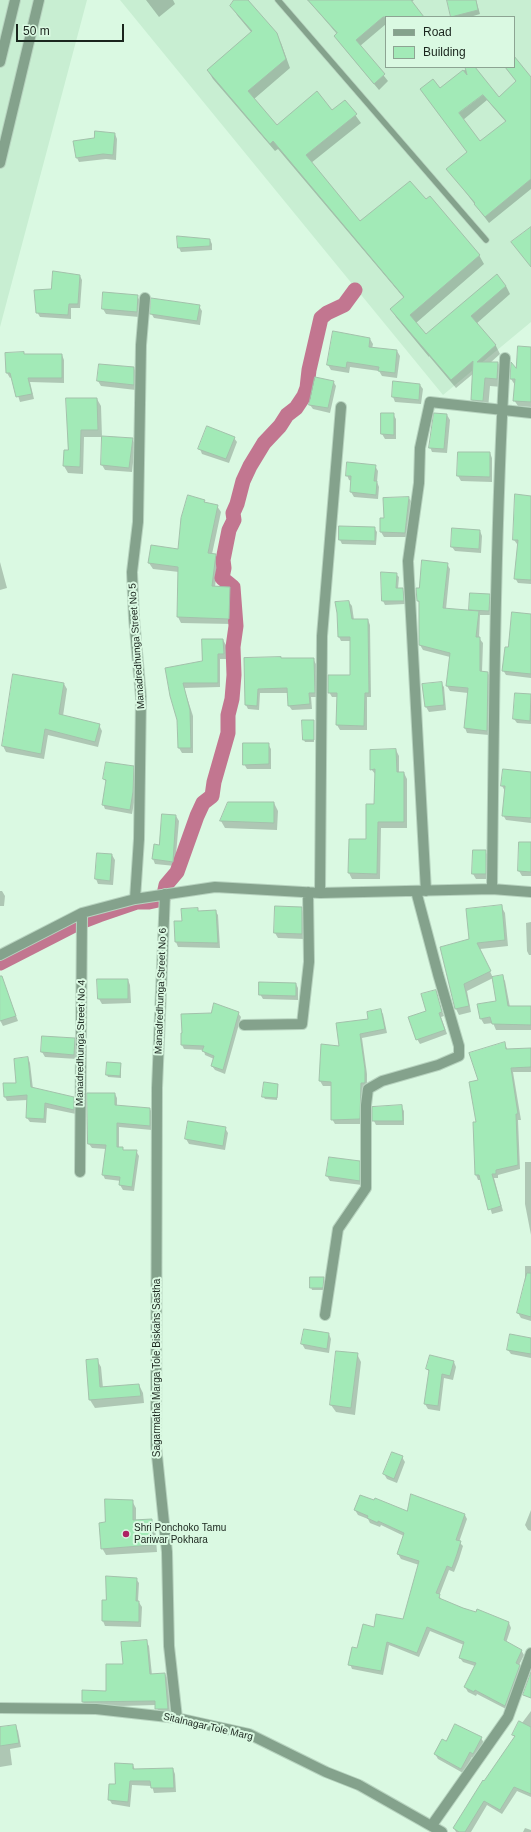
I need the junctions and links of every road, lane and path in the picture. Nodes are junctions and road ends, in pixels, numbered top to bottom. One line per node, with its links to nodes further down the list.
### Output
1 (15, 0): 4 (street)
2 (39, 0): 5 (street)
3 (278, 0): 6 (lane)
4 (0, 62)
5 (0, 163)
6 (486, 240)
7 (145, 298): 18 (street, Manadredhunga Street No 5)
8 (505, 358): 10 (street)
9 (341, 407): 16 (street)
10 (502, 410): 11 (street); 12 (street); 13 (street)
11 (531, 412)
12 (492, 889): 13 (street); 15 (street)
13 (421, 891): 16 (street); 24 (street)
14 (308, 892): 16 (street); 17 (street); 21 (street)
15 (531, 892)
16 (320, 893)
17 (165, 894): 18 (street); 22 (street, Manadredhunga Street No 6)
18 (135, 899): 19 (street)
19 (82, 913): 20 (street); 23 (street, Manadredhunga Street No 4)
20 (0, 955)
21 (244, 1025)
22 (157, 1088): 27 (street, Sagarmatha Marga Tole Biskahs Sastha)
23 (80, 1172)
24 (325, 1315)
25 (531, 1653): 28 (street)
26 (0, 1708): 27 (street, Sitalnagar Tole Marg)
27 (177, 1718): 28 (street, Sitalnagar Tole Marg)
28 (432, 1825): 29 (street, Sitalnagar Tole Marg)
29 (442, 1832)

